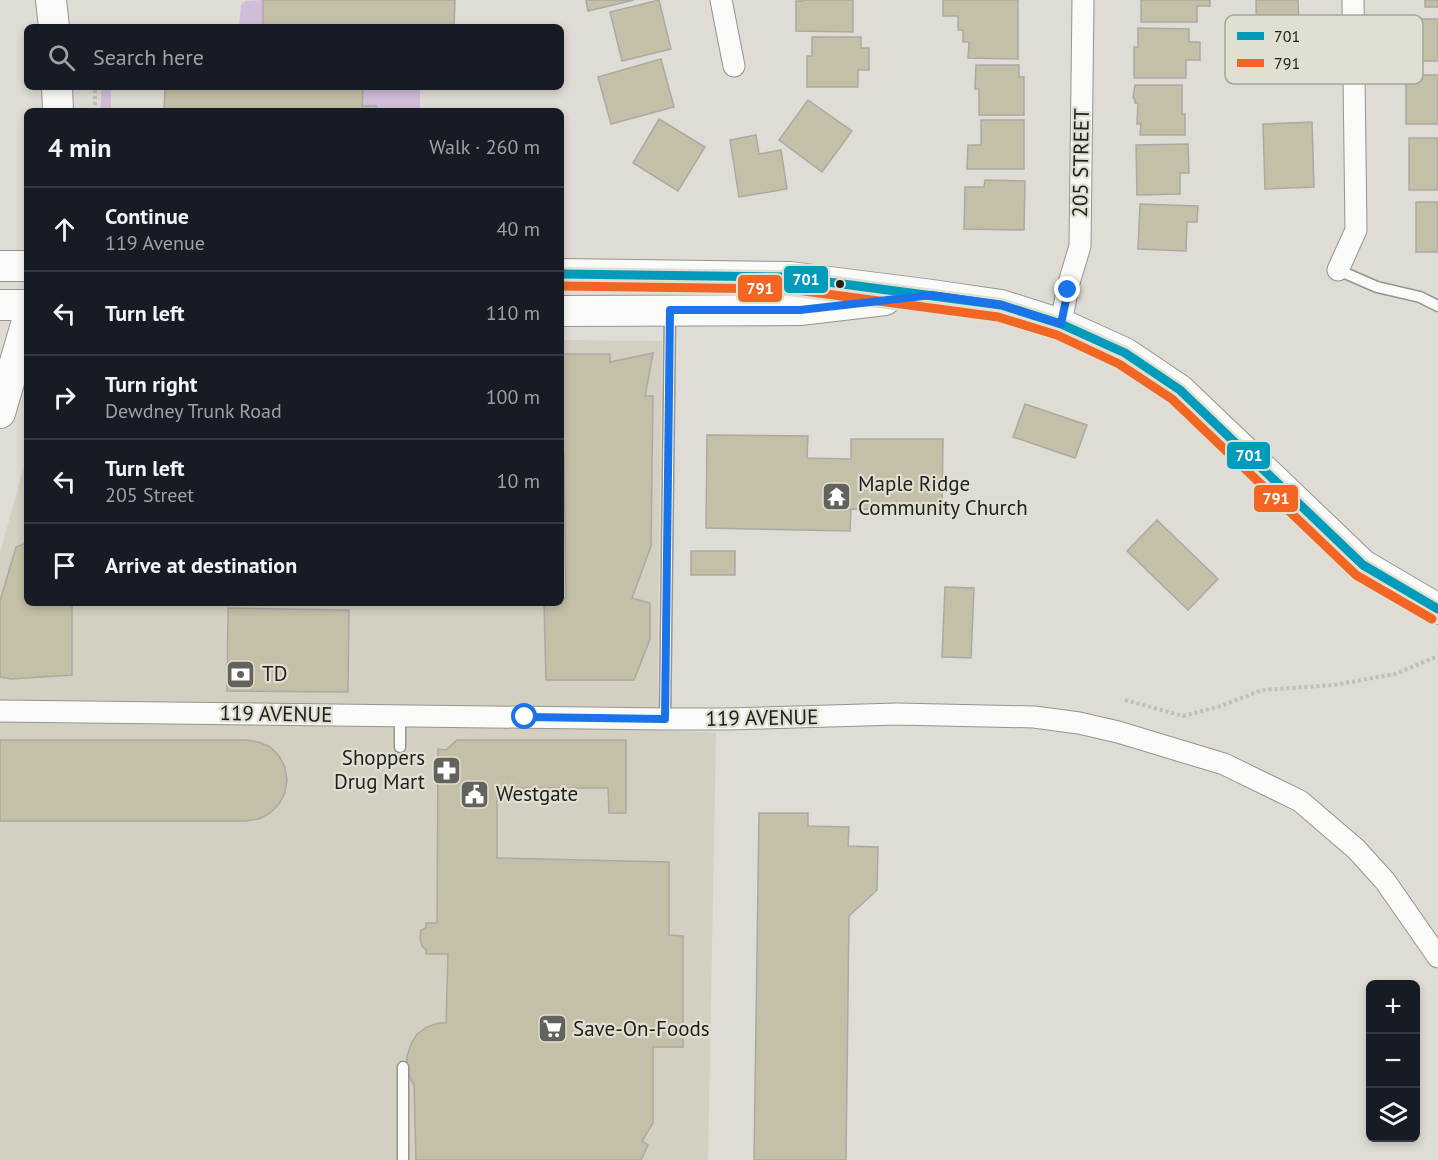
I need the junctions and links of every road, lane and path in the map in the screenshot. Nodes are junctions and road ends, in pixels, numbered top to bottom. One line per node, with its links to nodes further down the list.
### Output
1 (51, 0): 6 (main road)
2 (720, 0): 7 (street)
3 (1083, 0): 23 (street, 205 STREET)
4 (1353, 0): 5 (street)
5 (1353, 15)
6 (54, 24)
7 (734, 66)
8 (1354, 84): 15 (street)
9 (57, 90): 11 (main road)
10 (95, 90): 12 (path)
11 (58, 108)
12 (95, 108)
13 (0, 266): 14 (main road)
14 (24, 266)
15 (1338, 270): 20 (lane)
16 (564, 274): 17 (main road)
17 (932, 295): 21 (main road); 23 (main road)
18 (0, 305): 19 (main road)
19 (24, 305)
20 (1438, 306)
21 (670, 310): 22 (main road); 31 (lane)
22 (564, 311)
23 (1061, 324): 26 (main road)
24 (24, 331): 25 (main road)
25 (0, 414)
26 (1438, 609)
27 (1438, 656): 28 (path)
28 (1125, 700)
29 (0, 711): 30 (street, 119 AVENUE)
30 (400, 716): 31 (street, 119 AVENUE); 32 (lane)
31 (665, 719): 33 (street, 119 AVENUE)
32 (400, 747)
33 (1438, 957)
34 (402, 1067): 35 (lane)
35 (403, 1160)

